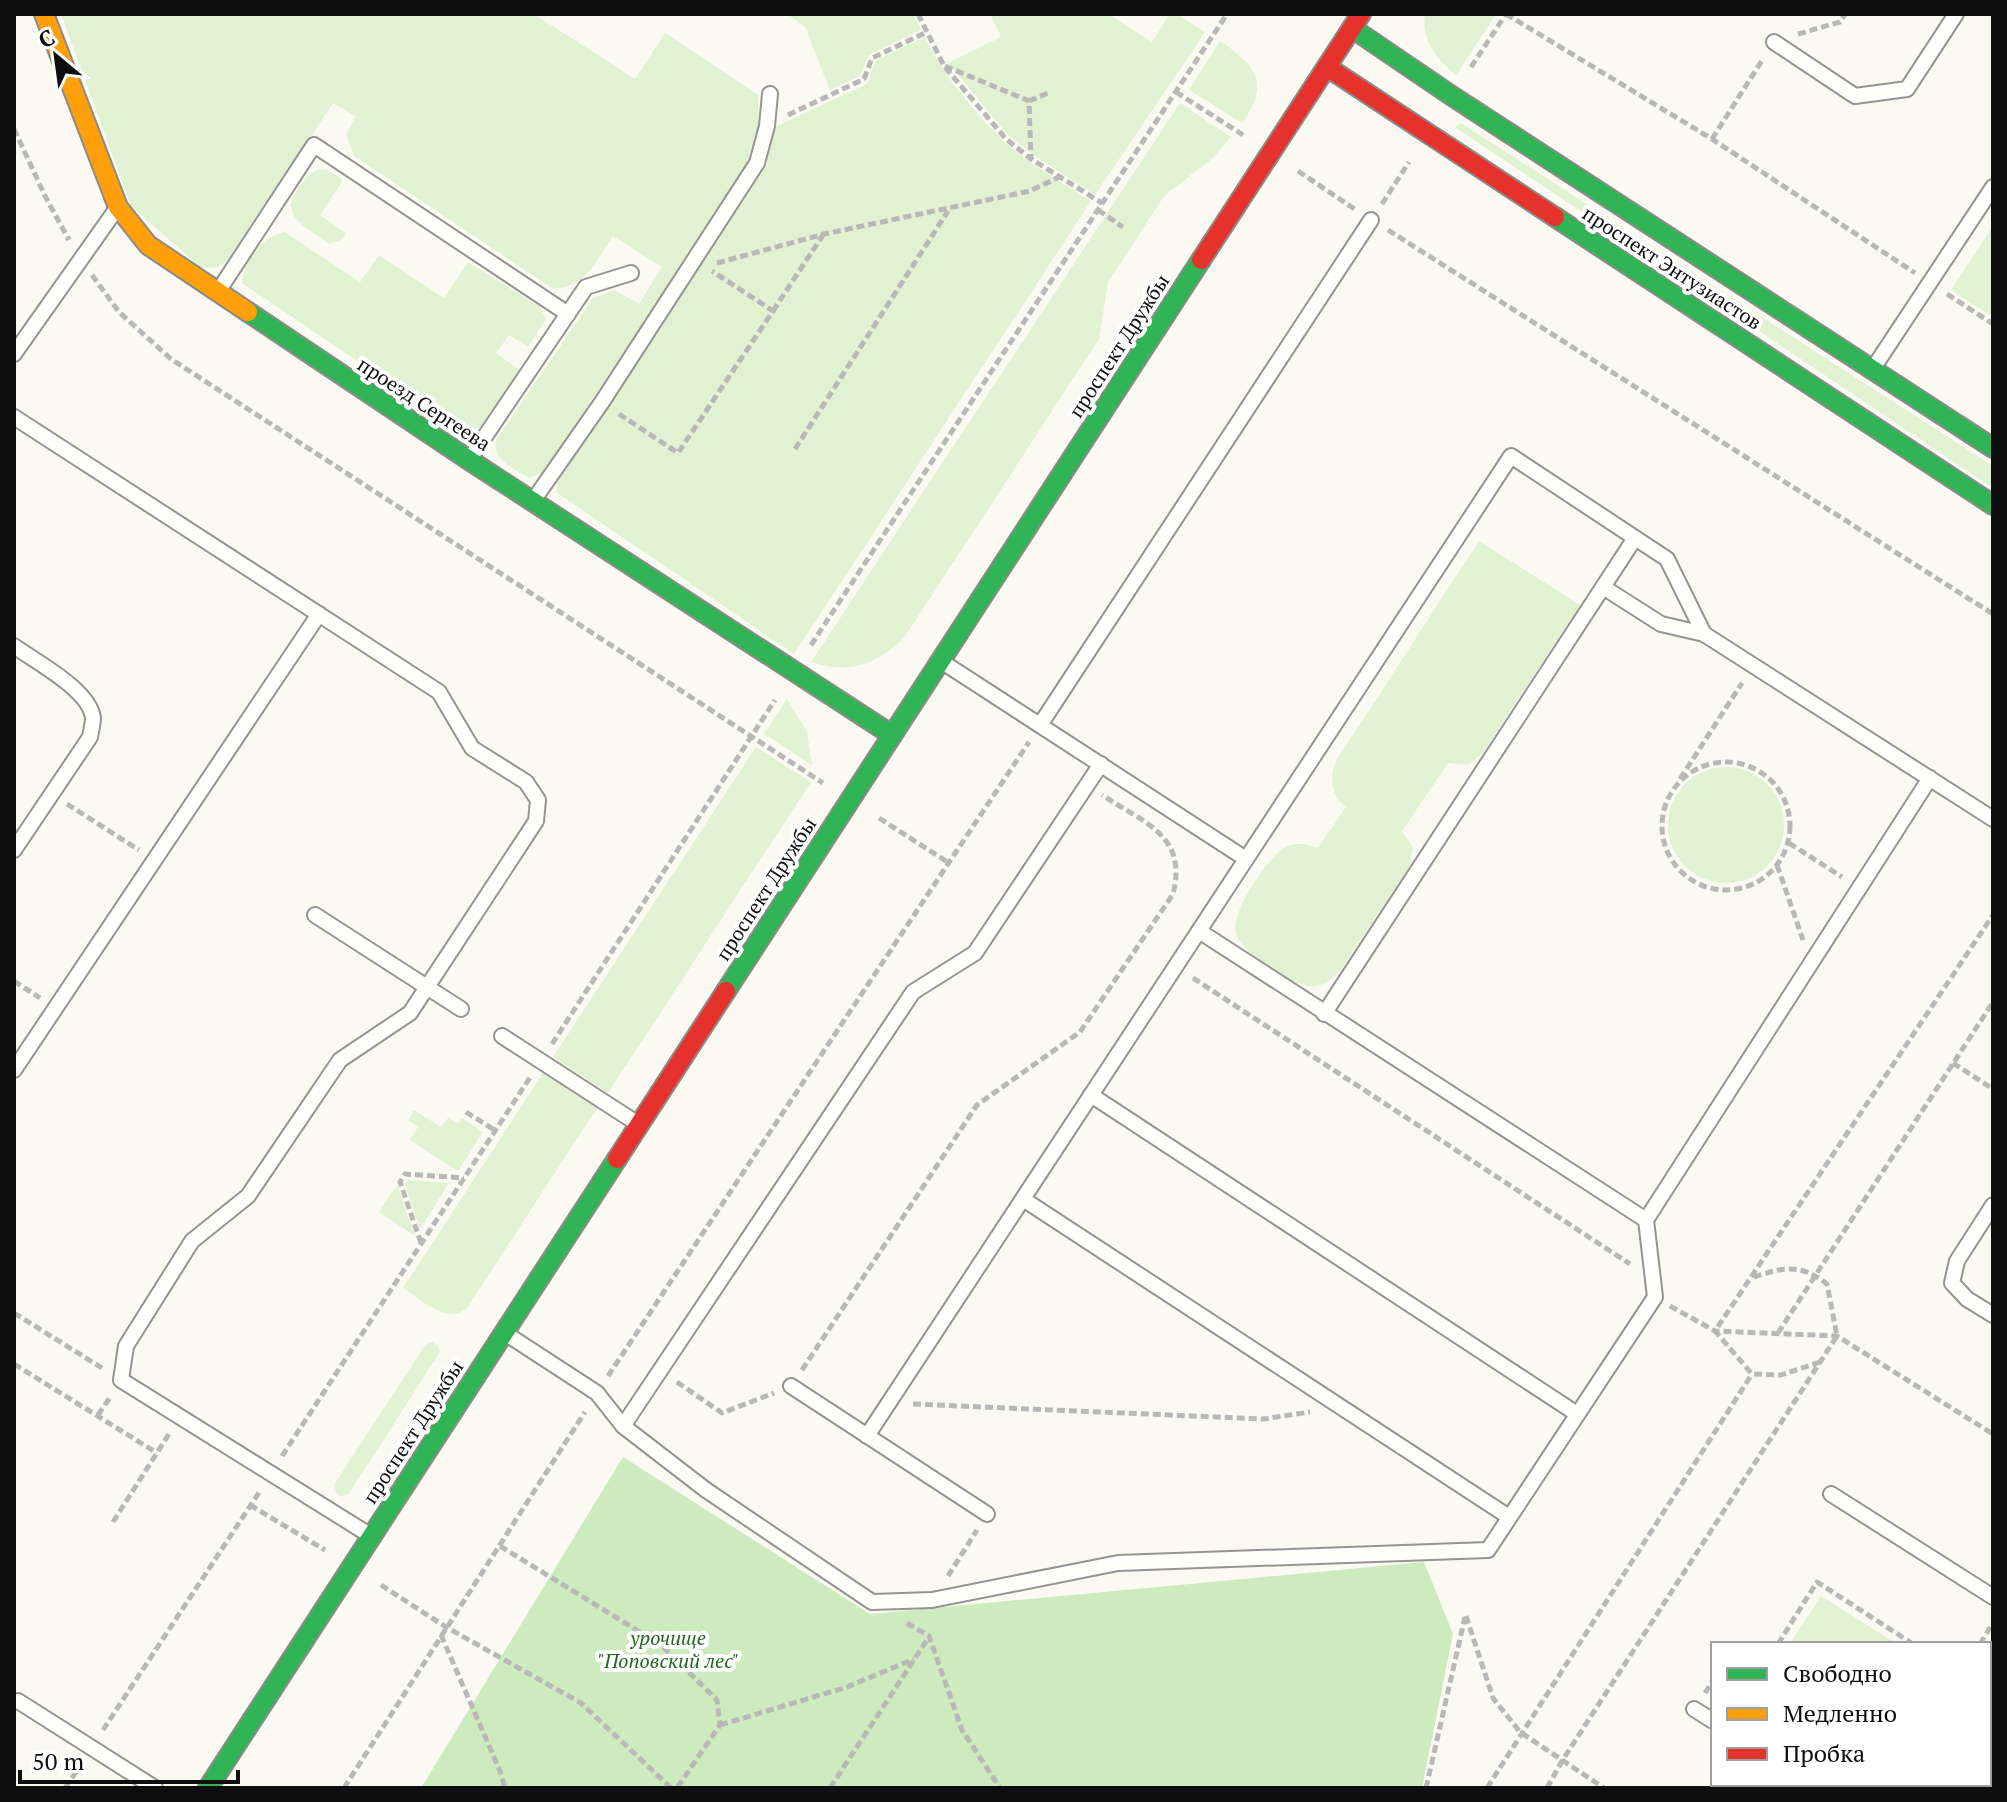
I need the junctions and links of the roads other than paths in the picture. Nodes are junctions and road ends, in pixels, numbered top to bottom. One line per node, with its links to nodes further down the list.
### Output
1 (44, 14): 8 (main road, проезд Сергеева)
2 (1956, 14): 4 (lane)
3 (1356, 21): 5 (main road, проспект Дружбы); 14 (main road, проспект Энтузиастов)
4 (1774, 42)
5 (1327, 67): 19 (main road, проспект Энтузиастов); 25 (main road, проспект Дружбы)
6 (770, 94): 18 (lane)
7 (1993, 187): 14 (lane)
8 (118, 207): 11 (main road, проезд Сергеева); 13 (lane)
9 (1371, 220): 26 (lane)
10 (631, 273): 12 (lane)
11 (217, 293): 12 (lane); 17 (main road, проезд Сергеева)
12 (568, 314): 17 (lane)
13 (14, 354)
14 (1873, 369): 16 (main road, проспект Энтузиастов)
15 (14, 417): 22 (lane)
16 (1993, 448)
17 (469, 460): 18 (main road, проезд Сергеева)
18 (533, 502): 27 (main road, проезд Сергеева)
19 (1993, 505)
20 (1635, 538): 21 (lane); 23 (lane); 32 (lane)
21 (1603, 587): 23 (lane); 37 (lane)
22 (319, 614): 35 (lane); 39 (lane)
23 (1704, 634): 29 (lane)
24 (14, 646): 31 (lane)
25 (940, 660): 26 (lane); 27 (main road, проспект Дружбы)
26 (1040, 725): 28 (lane)
27 (892, 735): 41 (main road, проспект Дружбы)
28 (1101, 764): 32 (lane); 49 (lane)
29 (1930, 778): 30 (lane); 44 (lane)
30 (1993, 819)
31 (14, 850)
32 (1246, 859): 34 (lane)
33 (315, 915): 35 (lane)
34 (1199, 931): 37 (lane); 40 (lane)
35 (428, 988): 36 (lane); 54 (lane)
36 (461, 1009)
37 (1324, 1014): 44 (lane)
38 (502, 1036): 41 (lane)
39 (14, 1070)
40 (1091, 1095): 42 (lane); 48 (lane)
41 (639, 1124): 46 (main road, проспект Дружбы)
42 (1023, 1199): 50 (lane); 53 (lane)
43 (1993, 1205): 45 (lane)
44 (1646, 1220): 48 (lane)
45 (1993, 1315)
46 (504, 1332): 49 (lane); 54 (main road, проспект Дружбы)
47 (791, 1386): 50 (lane)
48 (1577, 1414): 53 (lane)
49 (623, 1426): 53 (lane)
50 (867, 1436): 52 (lane)
51 (1831, 1494): 55 (lane)
52 (987, 1514)
53 (1509, 1517)
54 (372, 1536): 60 (main road, проспект Дружбы)
55 (1993, 1597)
56 (18, 1701): 59 (lane)
57 (1694, 1709): 58 (lane)
58 (1711, 1720)
59 (155, 1788)
60 (208, 1788)

